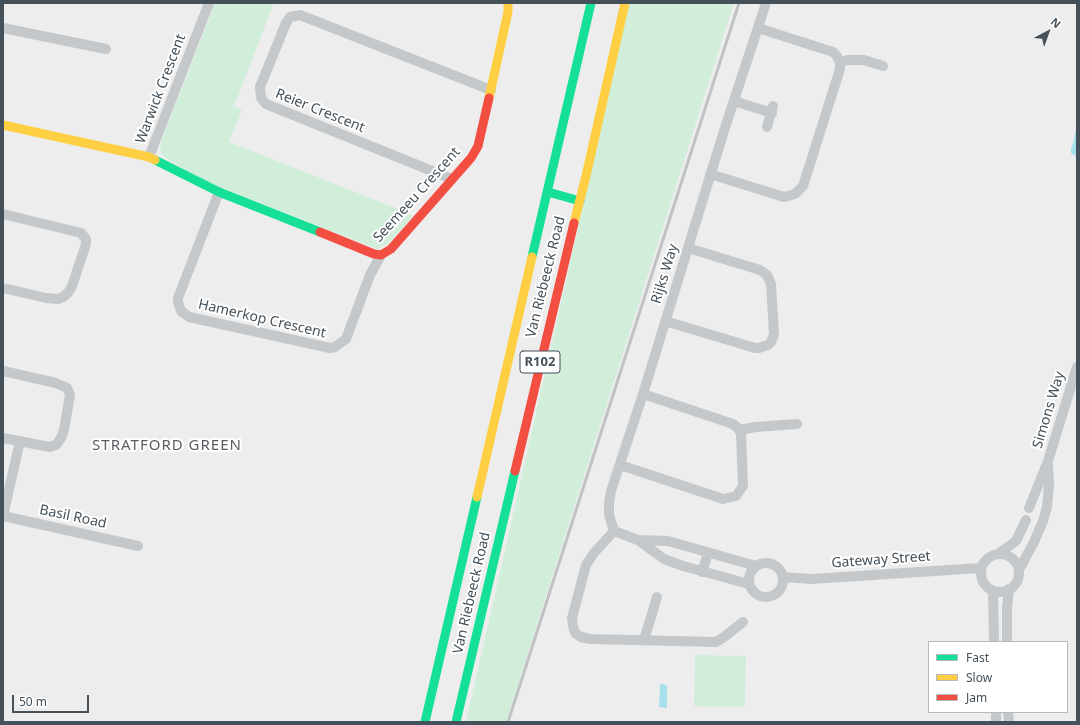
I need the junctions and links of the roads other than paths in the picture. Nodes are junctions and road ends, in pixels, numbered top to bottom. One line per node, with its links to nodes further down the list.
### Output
1 (209, 3): 15 (street, Warwick Crescent)
2 (508, 3): 11 (main road, Seemeeu Crescent)
3 (591, 3): 19 (main road, Van Riebeeck Road / R102)
4 (625, 3): 20 (main road, Van Riebeeck Road / R102)
5 (766, 3): 7 (street, Rijks Way)
6 (3, 28): 8 (street)
7 (758, 28): 9 (street); 12 (street, Rijks Way)
8 (106, 49)
9 (840, 62): 10 (street); 16 (street)
10 (883, 66)
11 (491, 90): 17 (main road, Seemeeu Crescent); 17 (street, Reier Crescent)
12 (734, 101): 14 (street); 16 (street, Rijks Way)
13 (3, 125): 15 (main road, Warwick Crescent)
14 (767, 127)
15 (149, 157): 18 (main road, Seemeeu Crescent)
16 (710, 174): 22 (street, Rijks Way)
17 (452, 179): 23 (main road, Seemeeu Crescent)
18 (218, 192): 23 (main road, Seemeeu Crescent); 23 (street, Hamerkop Crescent)
19 (548, 192): 20 (main road); 56 (main road, Van Riebeeck Road / R102)
20 (580, 200): 57 (main road, Van Riebeeck Road / R102)
21 (3, 214): 24 (street)
22 (688, 248): 25 (street, Rijks Way); 25 (street)
23 (381, 255)
24 (3, 288)
25 (665, 321): 28 (street, Rijks Way)
26 (1077, 367): 33 (street, Simons Way)
27 (3, 371): 32 (street)
28 (643, 394): 30 (street); 34 (street, Rijks Way)
29 (797, 424): 30 (street)
30 (740, 430): 34 (street)
31 (3, 438): 32 (street)
32 (20, 441): 36 (street)
33 (1048, 461): 35 (street, Simons Way); 45 (street, Simons Way)
34 (620, 465): 38 (street, Rijks Way)
35 (1029, 508)
36 (3, 516): 40 (street, Basil Road)
37 (1026, 520): 42 (street)
38 (614, 531): 39 (street); 53 (street)
39 (638, 540): 41 (street); 46 (street)
40 (138, 546)
41 (708, 553): 43 (street); 46 (street)
42 (998, 554): 44 (street); 45 (street)
43 (756, 566): 47 (street); 48 (street)
44 (981, 568): 47 (street, Gateway Street); 50 (street)
45 (1019, 570): 49 (street)
46 (702, 572): 48 (street)
47 (783, 577): 48 (street)
48 (749, 584)
49 (1009, 589): 50 (street); 55 (street)
50 (993, 591): 54 (street)
51 (657, 597): 53 (street)
52 (743, 622): 53 (street)
53 (644, 640)
54 (994, 641)
55 (1007, 641)
56 (425, 722)
57 (456, 722)

